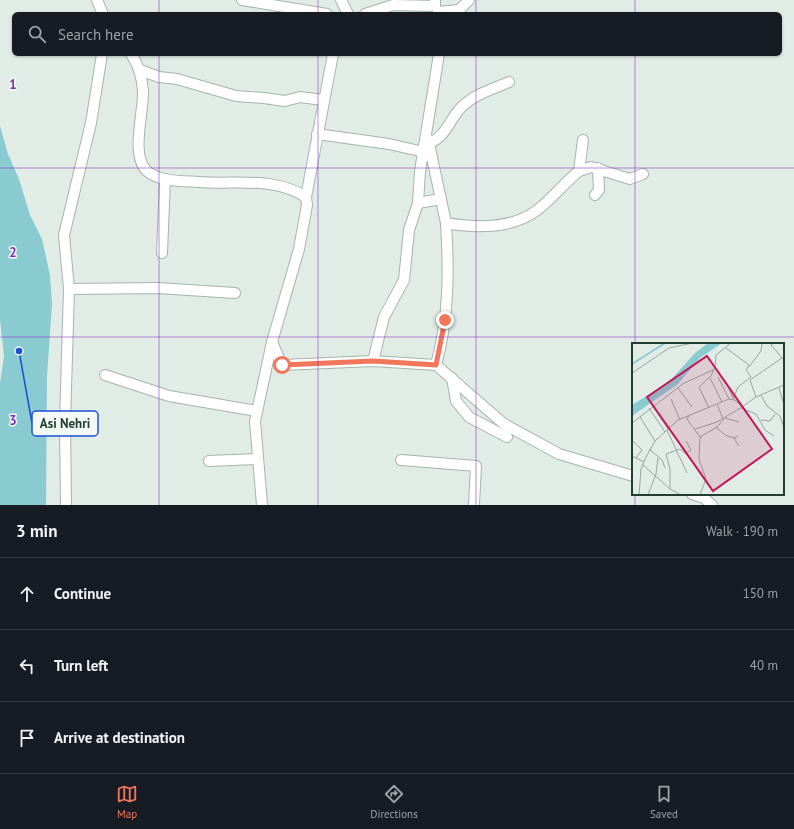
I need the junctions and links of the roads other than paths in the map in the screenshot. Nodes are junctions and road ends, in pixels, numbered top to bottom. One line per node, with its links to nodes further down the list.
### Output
1 (97, 0): 6 (street)
2 (242, 0): 7 (street)
3 (341, 0): 8 (street)
4 (469, 0): 5 (street)
5 (436, 8): 9 (street)
6 (102, 12)
7 (315, 12)
8 (347, 12)
9 (371, 12)
10 (102, 56): 30 (street)
11 (132, 56): 14 (street)
12 (333, 56): 16 (street)
13 (439, 56): 19 (street)
14 (140, 70): 16 (street); 23 (street)
15 (509, 82): 19 (street)
16 (323, 100): 17 (street)
17 (317, 134): 19 (street); 25 (street)
18 (583, 140): 21 (street)
19 (427, 144): 26 (street); 27 (street)
20 (598, 168): 21 (street); 22 (street); 24 (street)
21 (579, 171): 28 (street)
22 (643, 174)
23 (165, 179): 25 (street); 29 (street)
24 (595, 195)
25 (306, 196): 32 (street)
26 (441, 199): 27 (street); 28 (street)
27 (418, 203): 33 (street)
28 (446, 223): 34 (street)
29 (162, 253)
30 (69, 289): 31 (street); 44 (street)
31 (235, 293)
32 (272, 342): 33 (street); 37 (street)
33 (373, 361): 34 (street)
34 (436, 365): 36 (street)
35 (105, 375): 37 (street)
36 (452, 378): 38 (street); 42 (street)
37 (257, 411): 39 (street)
38 (507, 437)
39 (258, 459): 41 (street); 45 (street)
40 (401, 460): 46 (street)
41 (209, 461)
42 (632, 476)
43 (695, 495): 47 (street)
44 (66, 505)
45 (262, 505)
46 (474, 505)
47 (712, 505)

